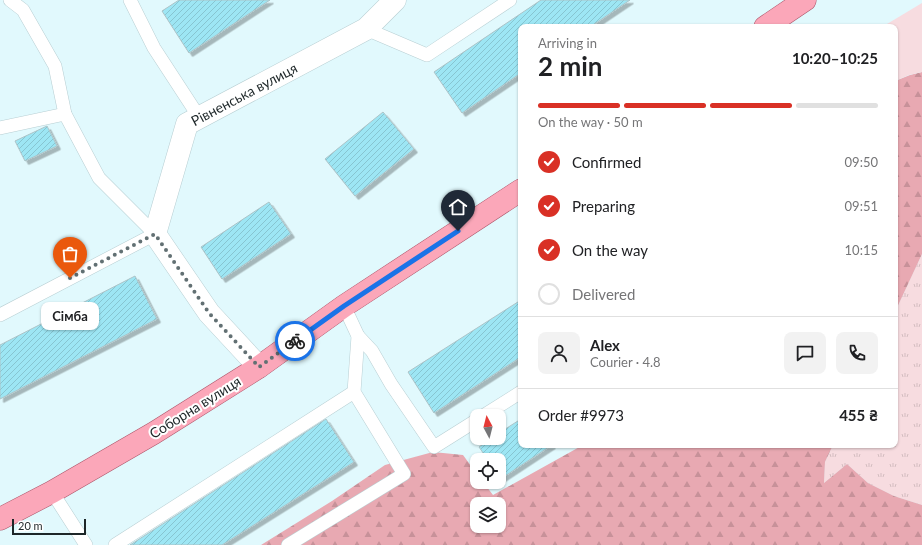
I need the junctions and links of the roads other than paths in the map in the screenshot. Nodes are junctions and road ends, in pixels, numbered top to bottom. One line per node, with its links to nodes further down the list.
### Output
1 (10, 0): 6 (lane)
2 (130, 0): 10 (lane)
3 (395, 0): 8 (street, Рівненська вулиця)
4 (510, 0): 8 (lane)
5 (805, 0): 7 (main road)
6 (25, 5): 9 (lane)
7 (769, 24)
8 (366, 29): 10 (street, Рівненська вулиця)
9 (65, 114): 11 (lane); 13 (lane)
10 (199, 117): 13 (street, Рівненська вулиця)
11 (0, 128)
12 (518, 192): 14 (main road, Соборна вулиця)
13 (155, 234): 15 (lane); 17 (street)
14 (344, 306): 16 (lane); 17 (main road, Соборна вулиця)
15 (0, 315)
16 (358, 336): 18 (lane); 21 (lane)
17 (259, 367): 22 (main road, Соборна вулиця)
18 (354, 392): 25 (lane); 26 (lane)
19 (518, 394): 20 (lane)
20 (494, 409)
21 (470, 424)
22 (52, 492): 23 (main road, Соборна вулиця); 24 (lane)
23 (0, 519)
24 (86, 545)
25 (115, 545)
26 (288, 545)

